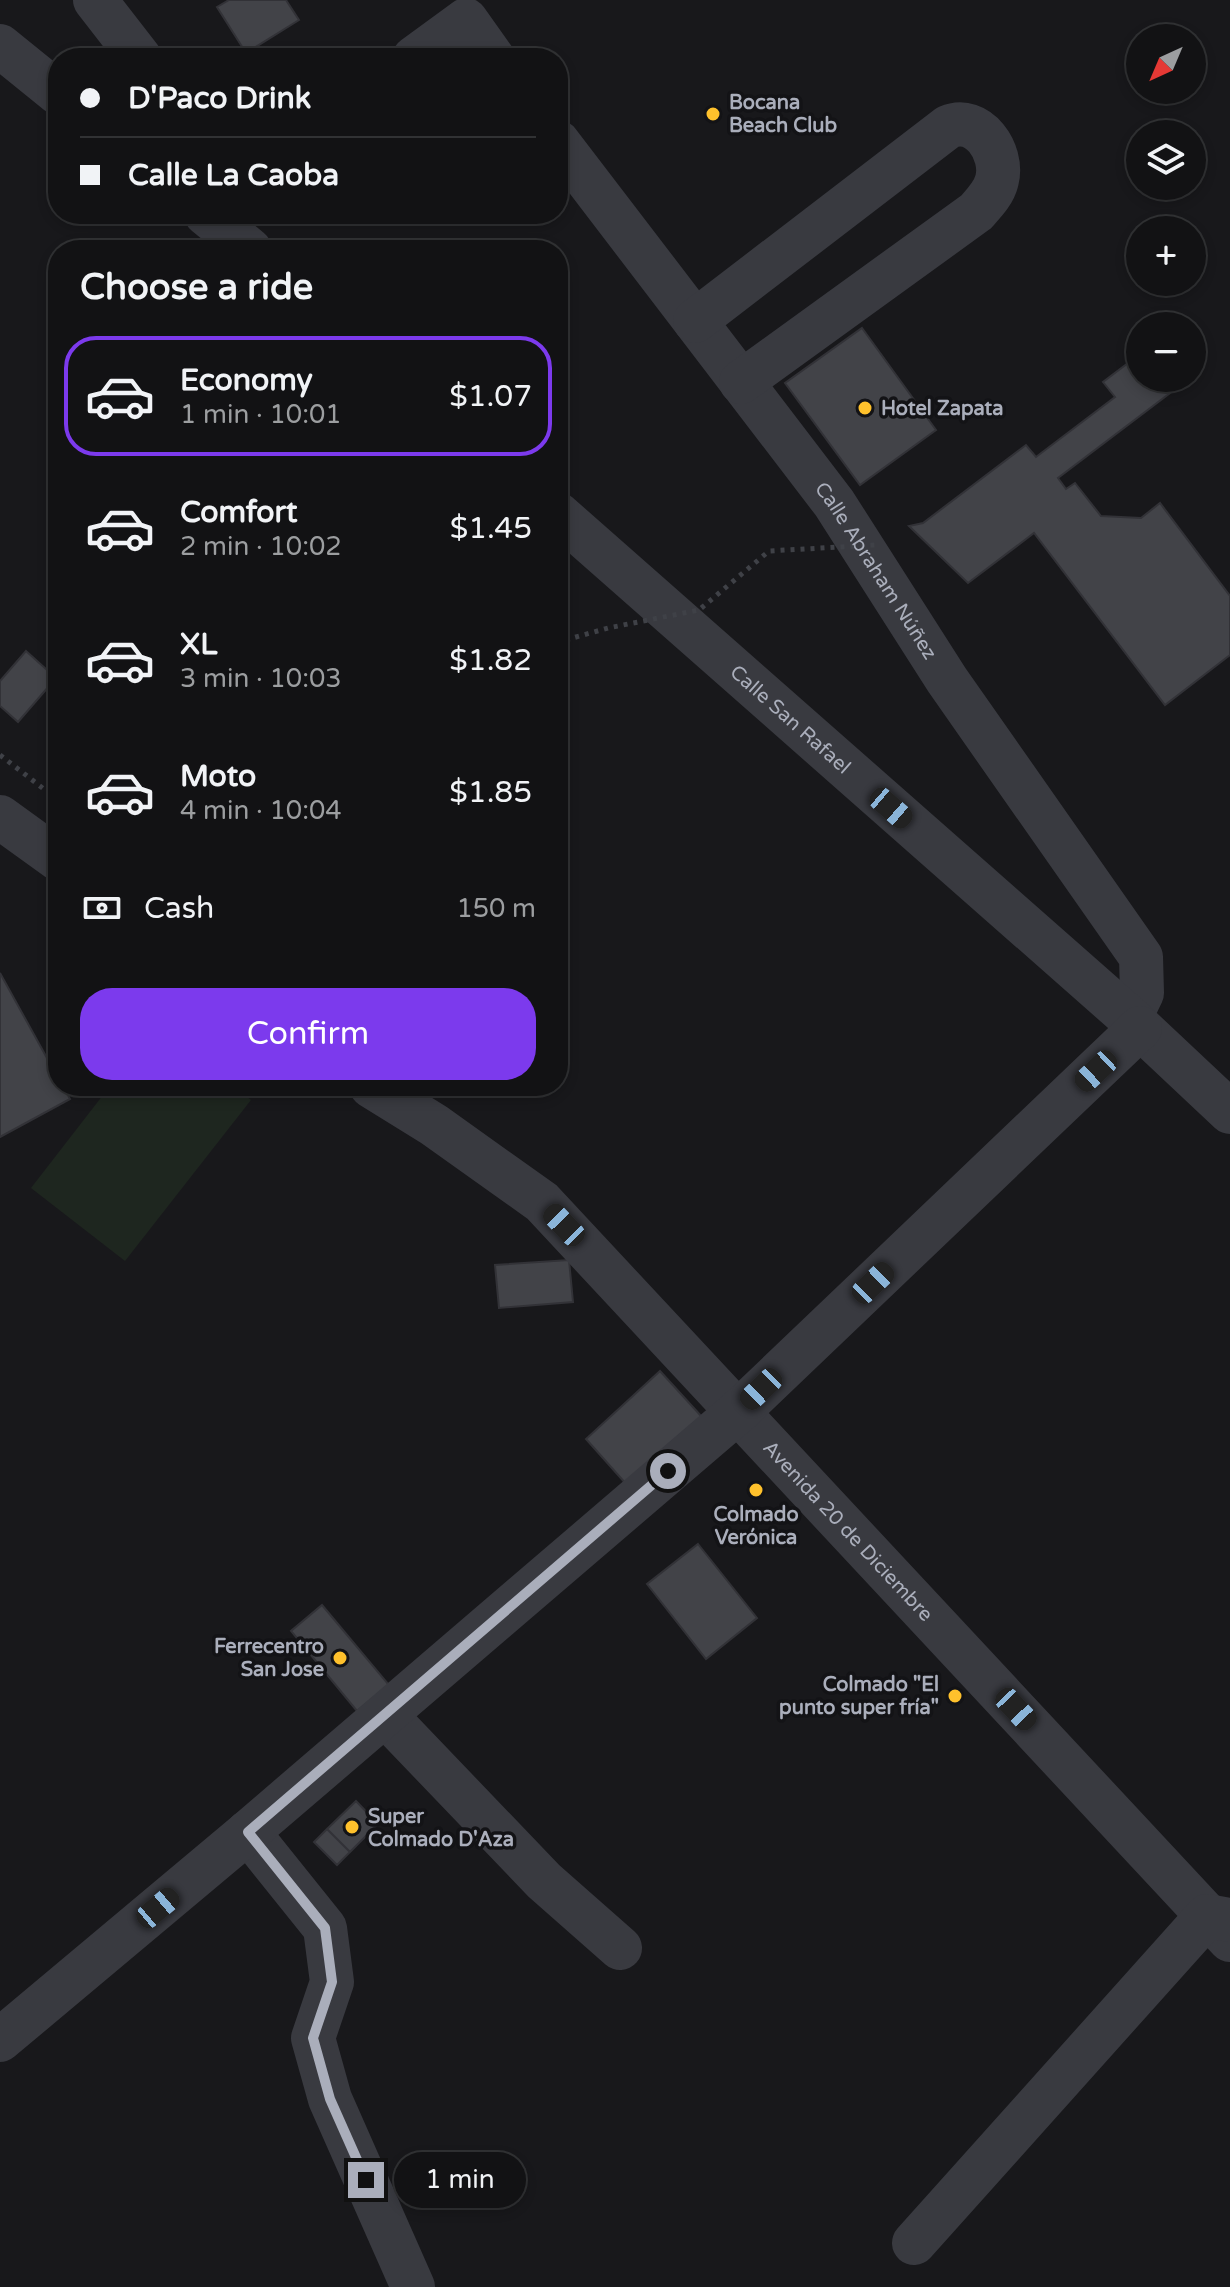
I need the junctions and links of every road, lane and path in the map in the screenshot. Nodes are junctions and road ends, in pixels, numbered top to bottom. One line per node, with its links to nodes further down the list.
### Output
1 (95, 0): 4 (street)
2 (480, 10): 5 (street); 6 (street)
3 (0, 46): 7 (street)
4 (132, 48)
5 (428, 48)
6 (490, 48)
7 (48, 85)
8 (568, 155): 11 (street, Calle Abraham Núñez)
9 (218, 224): 10 (street)
10 (238, 240)
11 (695, 321): 12 (street, Calle Abraham Núñez); 12 (street)
12 (741, 382): 20 (street, Calle Abraham Núñez)
13 (568, 523): 20 (street, Calle San Rafael)
14 (875, 545): 15 (path, bridge)
15 (568, 640)
16 (0, 755): 17 (path)
17 (48, 792)
18 (0, 817): 19 (street)
19 (48, 852)
20 (1135, 1023): 21 (street, Calle San Rafael); 23 (street)
21 (1223, 1092)
22 (387, 1096): 23 (street, Avenida 20 de Diciembre)
23 (739, 1411): 24 (street); 26 (street, Avenida 20 de Diciembre)
24 (385, 1715): 25 (street); 27 (street)
25 (248, 1832): 28 (street); 30 (street)
26 (1222, 1925): 29 (street)
27 (620, 1948)
28 (0, 2040)
29 (914, 2243)
30 (413, 2287)

